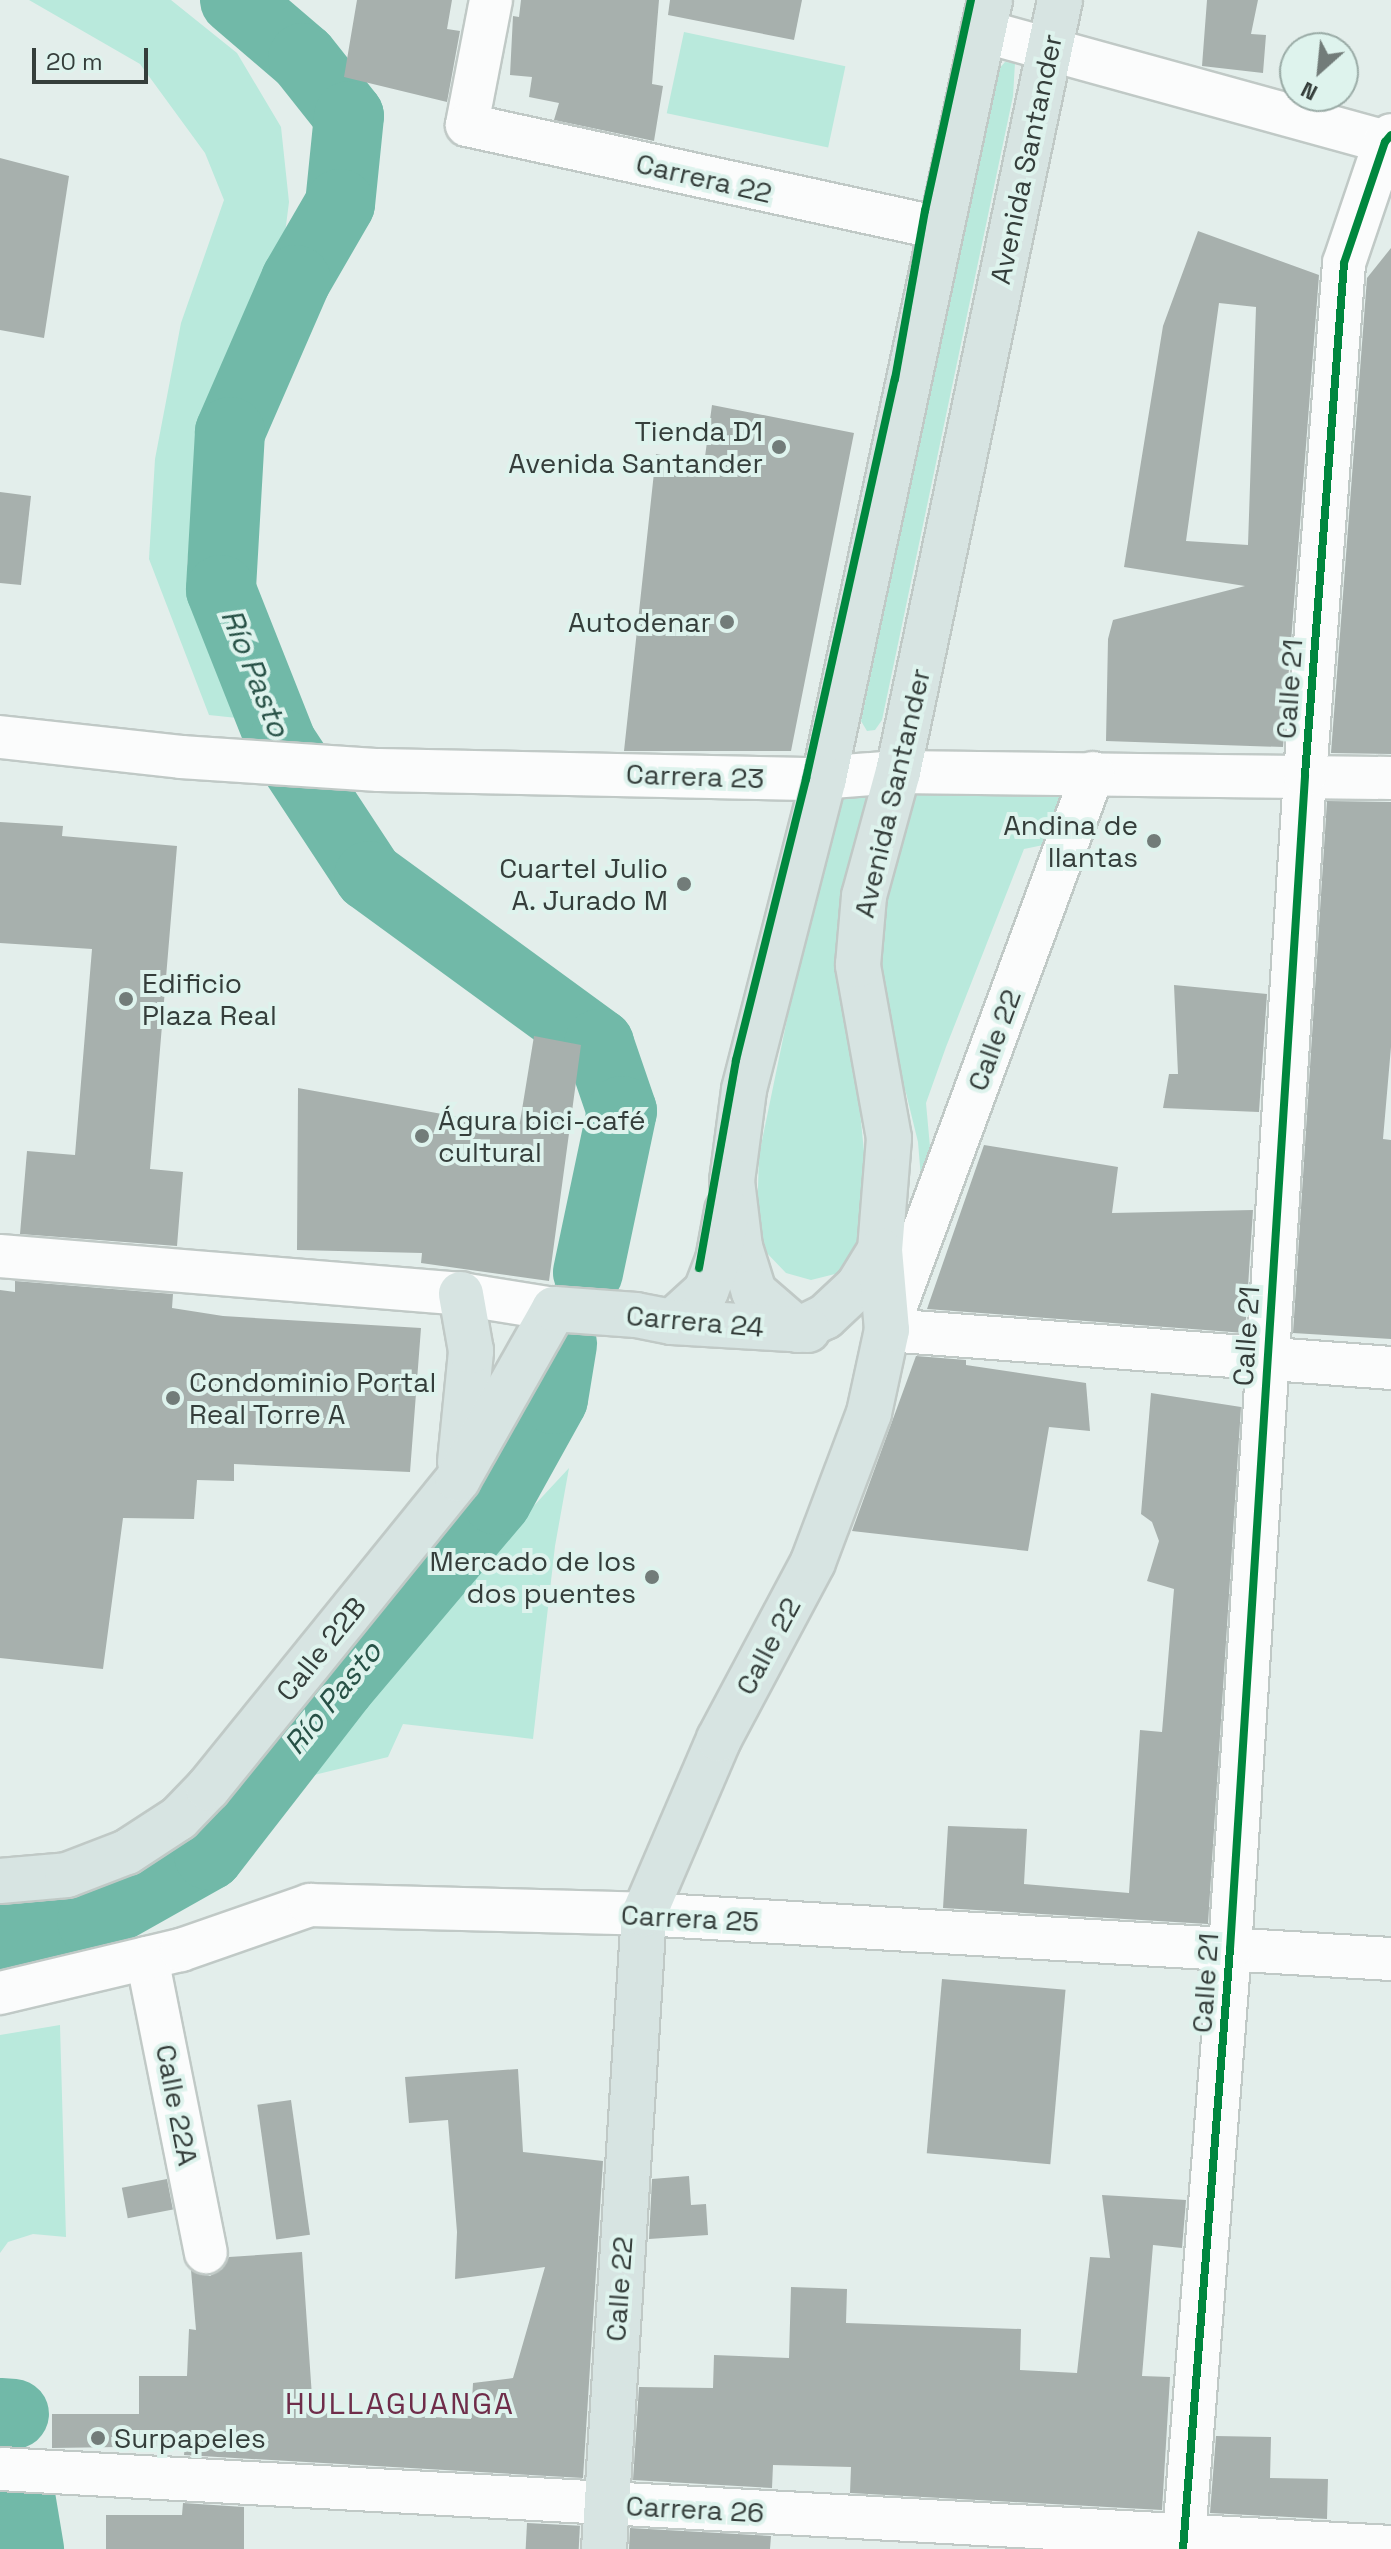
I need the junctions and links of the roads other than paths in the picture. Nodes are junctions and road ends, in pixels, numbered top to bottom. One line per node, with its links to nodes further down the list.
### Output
1 (491, 0): 6 (street, Carrera 22)
2 (1060, 0): 4 (main road, Avenida Santander)
3 (986, 16): 4 (street); 6 (main road)
4 (1049, 51): 5 (street); 8 (main road, Avenida Santander)
5 (1389, 140): 10 (street, Calle 21)
6 (942, 229): 11 (main road)
7 (0, 737): 11 (street, Carrera 23)
8 (898, 772): 9 (street, Carrera 23); 11 (street, Carrera 23); 14 (main road, Avenida Santander)
9 (1093, 773): 10 (street, Carrera 23); 20 (street, Calle 22)
10 (1305, 775): 12 (street, Carrera 23); 21 (street, Calle 21)
11 (824, 778): 13 (main road)
12 (1391, 778)
13 (732, 1181): 18 (main road); 19 (main road)
14 (880, 1250): 19 (main road, Avenida Santander); 20 (main road)
15 (0, 1256): 16 (street, Carrera 24)
16 (461, 1294): 17 (street, Carrera 24); 23 (main road)
17 (560, 1310): 18 (main road, Carrera 24); 23 (main road, Calle 22B)
18 (654, 1318): 19 (main road, Carrera 24)
19 (798, 1330): 20 (main road, Carrera 24)
20 (887, 1330): 21 (street, Carrera 24); 25 (main road, Calle 22)
21 (1267, 1358): 22 (street, Carrera 24); 26 (street, Calle 21)
22 (1391, 1368)
23 (458, 1479): 24 (main road, Calle 22B)
24 (0, 1881)
25 (644, 1914): 26 (street, Carrera 25); 27 (street, Carrera 25); 32 (main road, Calle 22)
26 (1230, 1949): 28 (street, Carrera 25); 33 (street, Calle 21)
27 (147, 1958): 29 (street, Carrera 25); 30 (street, Calle 22A)
28 (1391, 1959)
29 (0, 1993)
30 (206, 2252)
31 (20, 2469): 32 (street, Carrera 26)
32 (605, 2505): 33 (street, Carrera 26); 35 (main road, Calle 22)
33 (1184, 2541): 34 (street, Carrera 26)
34 (1391, 2547)
35 (604, 2549)

